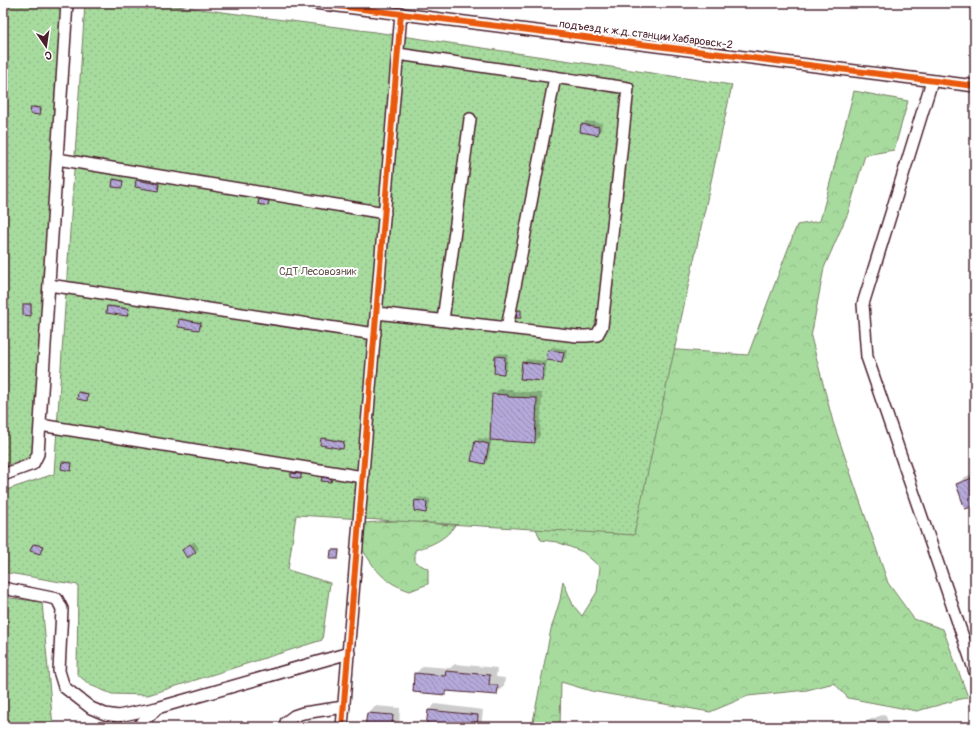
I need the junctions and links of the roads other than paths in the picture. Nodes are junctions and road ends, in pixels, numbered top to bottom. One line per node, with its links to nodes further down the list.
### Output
1 (67, 3): 9 (street)
2 (315, 3): 3 (street, подъезд к ж.д. станции Хабаровск-2)
3 (401, 13): 4 (street); 6 (street, подъезд к ж.д. станции Хабаровск-2)
4 (398, 54): 5 (street); 10 (street)
5 (555, 77): 14 (street); 14 (street)
6 (932, 81): 7 (street, подъезд к ж.д. станции Хабаровск-2); 21 (street)
7 (975, 86)
8 (470, 119): 13 (street)
9 (57, 159): 10 (street); 11 (street)
10 (385, 214): 12 (street)
11 (49, 285): 15 (street); 16 (street)
12 (377, 313): 13 (street); 15 (street)
13 (443, 320): 14 (street)
14 (507, 328)
15 (375, 334): 18 (street)
16 (40, 425): 17 (street); 18 (street)
17 (3, 475)
18 (363, 477): 20 (street)
19 (3, 588): 23 (street)
20 (349, 653): 22 (street); 23 (street)
21 (975, 672)
22 (344, 706): 25 (street); 26 (street)
23 (157, 708): 24 (street)
24 (138, 727)
25 (285, 727)
26 (342, 727)

